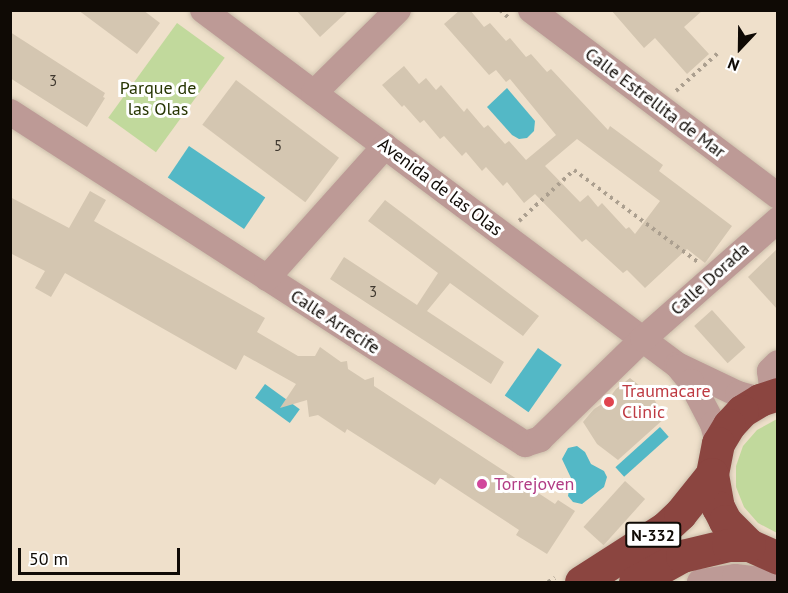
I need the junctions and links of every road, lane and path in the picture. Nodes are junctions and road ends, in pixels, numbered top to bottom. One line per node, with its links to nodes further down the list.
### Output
1 (203, 10): 6 (street, Avenida de las Olas)
2 (398, 10): 6 (street)
3 (500, 10): 4 (path)
4 (525, 18): 10 (street, Calle Estrellita de Mar)
5 (718, 53): 7 (path)
6 (314, 93): 9 (street, Avenida de las Olas)
7 (674, 93)
8 (10, 112): 14 (street, Calle Arrecife)
9 (385, 146): 12 (street, Avenida de las Olas); 14 (street)
10 (777, 196)
11 (777, 220): 15 (street, Calle Dorada)
12 (501, 233): 13 (path); 15 (street, Avenida de las Olas)
13 (704, 267)
14 (267, 278): 15 (street, Calle Arrecife)
15 (643, 339): 17 (street, Avenida de las Olas)
16 (777, 363): 18 (street)
17 (676, 365): 18 (street, Avenida de las Olas); 19 (street, Avenida de las Olas)
18 (770, 396): 19 (highway, N-332)
19 (715, 458): 20 (highway, N-332); 21 (highway, N-332)
20 (763, 552): 23 (highway, N-332)
21 (570, 579): 22 (path)
22 (548, 582)
23 (635, 582)
24 (700, 582): 25 (street)
25 (777, 582)

